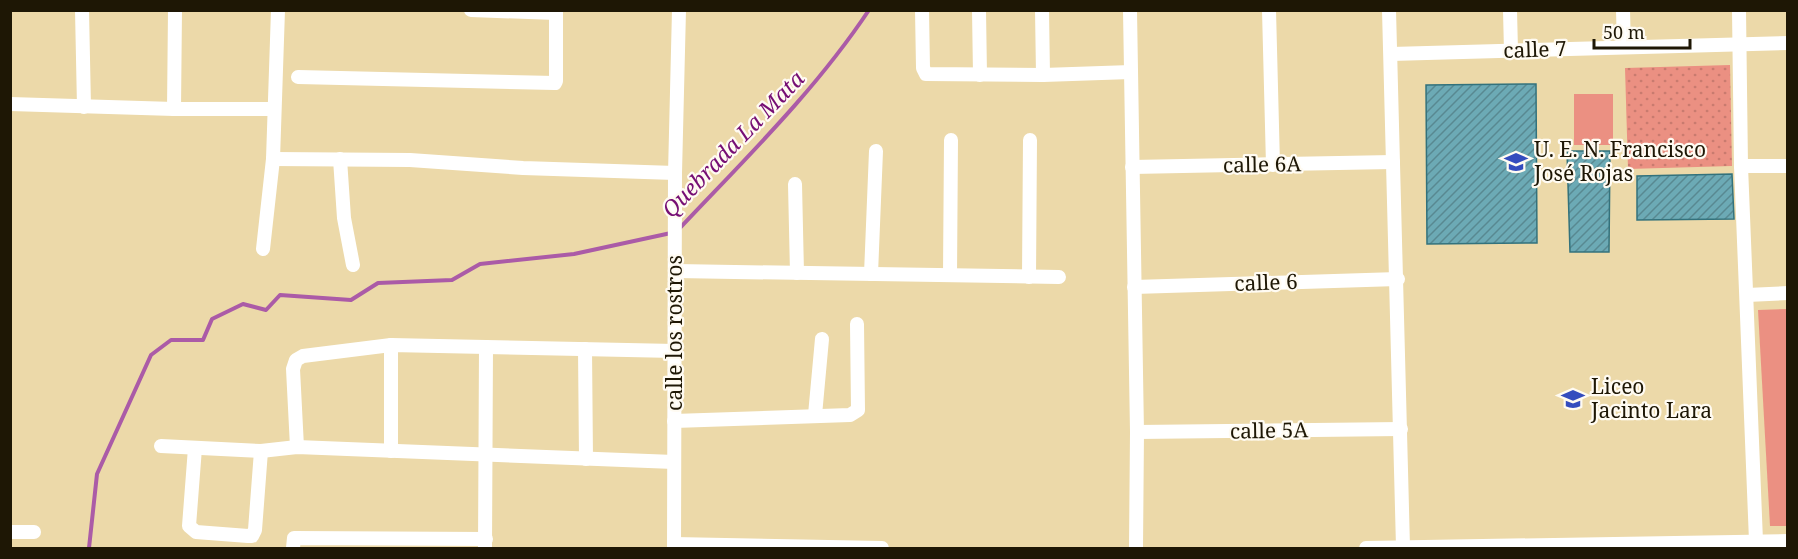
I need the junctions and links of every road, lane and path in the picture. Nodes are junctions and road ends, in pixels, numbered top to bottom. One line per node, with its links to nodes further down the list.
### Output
1 (82, 10): 26 (street)
2 (175, 10): 27 (street)
3 (278, 10): 28 (street)
4 (471, 10): 15 (street)
5 (679, 10): 39 (street, calle los rostros)
6 (922, 10): 22 (street)
7 (979, 10): 22 (street)
8 (1042, 10): 23 (street)
9 (1130, 10): 21 (street)
10 (1269, 10): 35 (street)
11 (1389, 10): 20 (street)
12 (1510, 10): 19 (street)
13 (1623, 10): 18 (street)
14 (1739, 10): 17 (street)
15 (556, 11): 24 (street)
16 (1788, 43): 17 (street, calle 7)
17 (1740, 45): 18 (street, calle 7); 36 (street)
18 (1624, 47): 19 (street, calle 7)
19 (1511, 51): 20 (street, calle 7)
20 (1391, 54): 34 (street)
21 (1131, 72): 23 (street); 38 (street)
22 (980, 75): 23 (street)
23 (1043, 75)
24 (298, 77)
25 (10, 104): 26 (street)
26 (84, 106): 27 (street)
27 (174, 109): 28 (street)
28 (274, 109): 32 (street)
29 (951, 140): 46 (street)
30 (1030, 140): 47 (street)
31 (876, 151): 45 (street)
32 (273, 159): 33 (street); 41 (street)
33 (340, 159): 39 (street); 42 (street)
34 (1392, 162): 35 (street, calle 6A); 49 (street)
35 (1273, 165): 38 (street, calle 6A)
36 (1741, 166): 37 (street); 52 (street)
37 (1788, 166)
38 (1132, 167): 50 (street)
39 (675, 172): 43 (street, calle los rostros)
40 (795, 184): 44 (street)
41 (262, 249)
42 (352, 265)
43 (676, 271): 44 (street); 58 (street, calle los rostros)
44 (797, 273): 45 (street)
45 (871, 274): 46 (street)
46 (950, 275): 47 (street)
47 (1029, 277): 48 (street)
48 (1059, 277)
49 (1398, 279): 50 (street, calle 6); 61 (street)
50 (1134, 287): 62 (street)
51 (1788, 293): 52 (street)
52 (1747, 295): 73 (street)
53 (858, 324): 59 (street)
54 (822, 339): 59 (street)
55 (391, 345): 56 (street); 64 (street); 67 (street)
56 (486, 347): 57 (street); 68 (street)
57 (585, 349): 58 (street); 69 (street)
58 (675, 351): 60 (street, calle los rostros)
59 (815, 416): 60 (street)
60 (674, 420): 70 (street, calle los rostros)
61 (1401, 429): 62 (street, calle 5A); 78 (street)
62 (1137, 432): 81 (street)
63 (161, 447): 65 (street)
64 (297, 447): 66 (street); 67 (street)
65 (195, 448): 66 (street); 66 (street)
66 (261, 451)
67 (391, 451): 68 (street)
68 (486, 455): 69 (street); 75 (street)
69 (586, 459): 70 (street)
70 (674, 462): 76 (street, calle los rostros)
71 (10, 532): 72 (street)
72 (34, 532)
73 (1756, 541): 74 (street); 77 (street)
74 (1788, 541)
75 (485, 544): 79 (street)
76 (674, 546): 80 (street)
77 (1564, 546): 78 (street)
78 (1403, 547): 82 (street)
79 (293, 549)
80 (882, 549)
81 (1136, 549)
82 (1366, 549)

